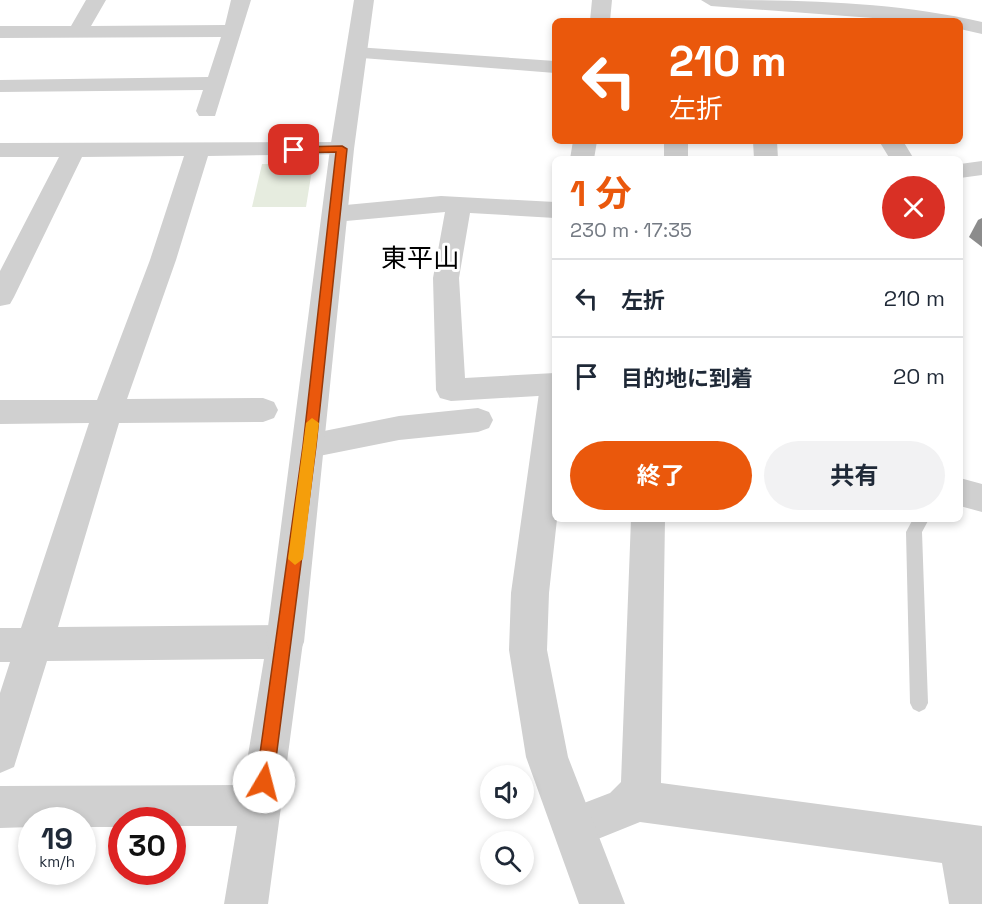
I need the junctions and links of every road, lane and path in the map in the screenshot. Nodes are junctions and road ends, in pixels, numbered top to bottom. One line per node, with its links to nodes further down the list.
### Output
1 (96, 0): 13 (street)
2 (241, 0): 14 (street)
3 (364, 0): 15 (street)
4 (602, 0): 8 (street)
5 (711, 0): 7 (street)
6 (917, 7): 7 (street); 9 (street)
7 (811, 9)
8 (600, 18)
9 (943, 18)
10 (963, 24): 11 (street)
11 (982, 28)
12 (0, 32): 13 (street)
13 (78, 32): 14 (street)
14 (233, 32): 17 (street)
15 (356, 53): 16 (street); 20 (street)
16 (552, 67)
17 (216, 83): 18 (street); 19 (street)
18 (0, 86)
19 (207, 111)
20 (342, 149): 23 (street); 28 (street)
21 (0, 150): 22 (street)
22 (74, 150): 23 (street); 29 (street)
23 (198, 150): 33 (street)
24 (982, 168): 25 (street)
25 (963, 171)
26 (459, 204): 27 (street); 28 (street); 30 (street)
27 (552, 210)
28 (335, 213): 36 (street)
29 (0, 297)
30 (552, 398)
31 (263, 410): 33 (street)
32 (0, 412): 33 (street)
33 (107, 412): 42 (street)
34 (478, 420): 36 (street)
35 (552, 421): 48 (street)
36 (309, 446): 41 (street)
37 (963, 493): 38 (street)
38 (982, 498)
39 (648, 522): 45 (street)
40 (919, 522): 43 (lane)
41 (285, 642): 42 (street); 46 (street)
42 (17, 645): 44 (street)
43 (919, 703)
44 (0, 753)
45 (632, 800): 48 (street); 49 (street)
46 (261, 805): 47 (street); 50 (street)
47 (0, 807)
48 (573, 828): 51 (street)
49 (971, 845): 52 (street)
50 (246, 904)
51 (602, 904)
52 (971, 904)

